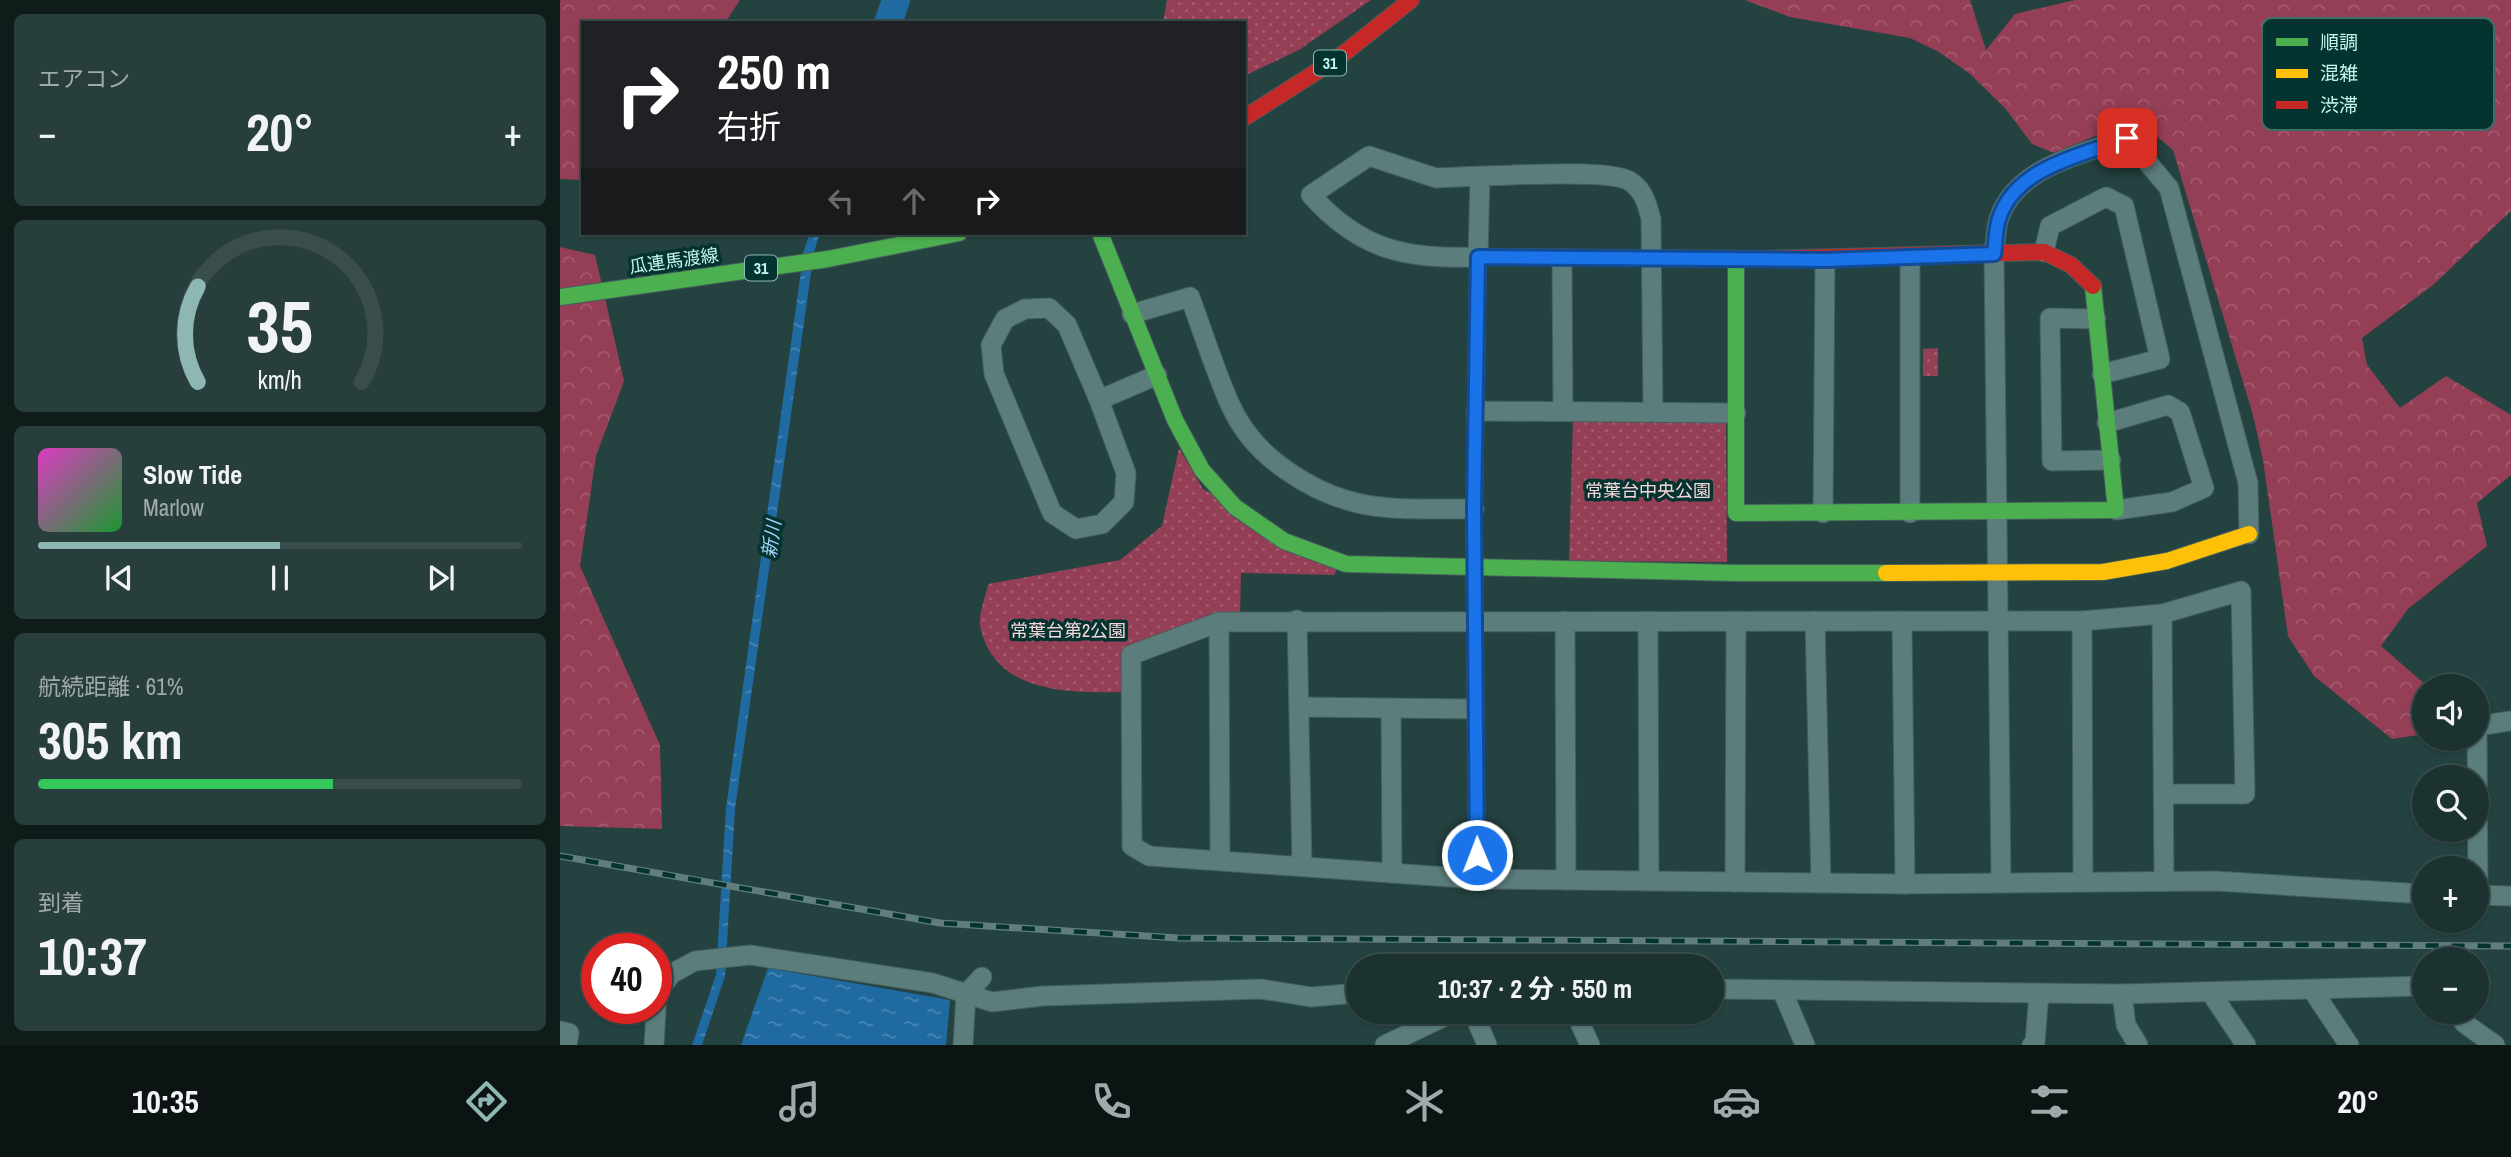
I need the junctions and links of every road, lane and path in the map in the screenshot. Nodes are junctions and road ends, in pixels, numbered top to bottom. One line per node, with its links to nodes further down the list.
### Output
1 (1411, 0): 2 (street, 31)
2 (1246, 117)
3 (1480, 176): 8 (street); 8 (street); 11 (street)
4 (949, 235): 14 (street, 瓜連馬渡線 / 31)
5 (1101, 235): 15 (street)
6 (2044, 252): 7 (street); 16 (street); 17 (street)
7 (1994, 254): 9 (street); 28 (street); 31 (street)
8 (1478, 257): 10 (street); 20 (street)
9 (1910, 257): 13 (street); 30 (street)
10 (1562, 259): 11 (street); 21 (street)
11 (1651, 260): 12 (street); 22 (street)
12 (1736, 260): 13 (street); 23 (street)
13 (1825, 260): 29 (street)
14 (561, 297)
15 (1132, 314): 18 (street); 26 (street)
16 (2096, 319): 17 (street); 25 (street)
17 (2102, 373): 24 (street)
18 (1157, 375): 19 (street); 32 (street)
19 (1099, 400): 19 (street)
20 (1476, 411): 21 (street); 26 (street)
21 (1563, 411): 22 (street)
22 (1653, 412): 23 (street)
23 (1736, 413): 29 (street)
24 (2107, 423): 25 (street); 27 (street)
25 (2111, 460): 27 (street)
26 (1474, 509): 32 (street)
27 (2116, 510): 28 (street)
28 (1997, 512): 30 (street); 33 (street)
29 (1823, 513): 30 (street)
30 (1910, 513)
31 (2249, 534): 33 (street)
32 (1474, 568): 33 (street); 36 (street)
33 (1996, 572): 42 (street)
34 (2162, 614): 43 (street); 49 (street); 49 (street)
35 (1297, 620): 36 (street); 44 (street); 45 (street)
36 (1474, 621): 37 (street); 47 (street)
37 (1565, 621): 38 (street); 55 (street)
38 (1648, 621): 39 (street); 56 (street)
39 (1736, 621): 40 (street); 60 (street)
40 (1815, 621): 41 (street); 61 (street)
41 (1902, 621): 42 (street); 62 (street)
42 (1996, 621): 43 (street); 57 (street)
43 (2082, 621): 58 (street)
44 (1219, 622): 51 (street); 51 (street)
45 (1299, 707): 46 (street); 52 (street)
46 (1391, 708): 47 (street); 53 (street)
47 (1475, 709): 54 (street)
48 (2511, 721): 50 (street)
49 (2164, 794): 59 (street)
50 (2477, 856)
51 (1220, 860): 52 (street)
52 (1302, 866): 53 (street)
53 (1392, 873): 54 (street)
54 (1477, 879): 55 (street)
55 (1566, 880): 56 (street)
56 (1649, 881): 60 (street)
57 (2001, 881): 58 (street); 62 (street)
58 (2083, 881): 59 (street)
59 (2164, 881): 63 (street)
60 (1735, 882): 61 (street)
61 (1821, 883): 62 (street)
62 (1905, 884)
63 (2412, 893)
64 (2489, 895): 65 (street)
65 (2511, 896)
66 (982, 977): 73 (street)
67 (2412, 986): 70 (street)
68 (1724, 989): 69 (street)
69 (1782, 990): 71 (street); 88 (street)
70 (2313, 990): 72 (street); 92 (street)
71 (2039, 993): 75 (street); 89 (street)
72 (2211, 993): 75 (street); 91 (street)
73 (966, 994): 74 (street); 83 (street); 84 (street)
74 (1346, 994)
75 (2123, 995): 90 (street)
76 (1429, 1024): 85 (street)
77 (1478, 1024): 86 (street)
78 (1580, 1024): 87 (street)
79 (2465, 1024): 81 (street)
80 (560, 1031): 82 (street)
81 (2487, 1043)
82 (567, 1045)
83 (654, 1045)
84 (963, 1045)
85 (1385, 1045)
86 (1487, 1045)
87 (1590, 1045)
88 (1805, 1045)
89 (2032, 1045)
90 (2138, 1045)
91 (2246, 1045)
92 (2349, 1045)

